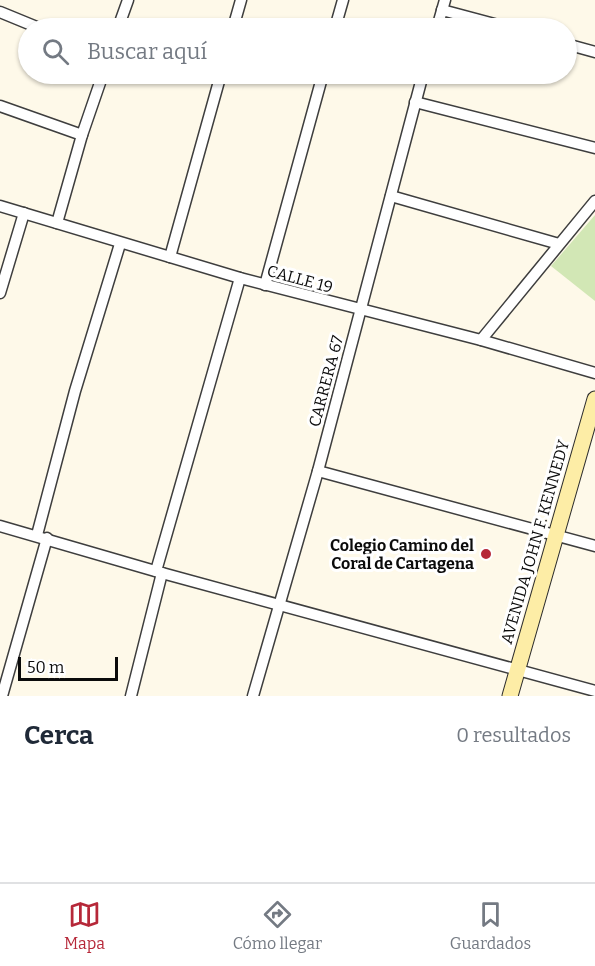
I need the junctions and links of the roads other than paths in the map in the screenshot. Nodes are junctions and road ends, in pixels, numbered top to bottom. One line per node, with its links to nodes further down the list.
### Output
1 (128, 0): 6 (street)
2 (241, 0): 7 (street)
3 (343, 0): 8 (street)
4 (444, 5): 9 (street)
5 (0, 12): 10 (street)
6 (122, 18)
7 (236, 18)
8 (338, 18)
9 (481, 18)
10 (18, 19)
11 (577, 47): 12 (street)
12 (595, 52)
13 (99, 84): 19 (street)
14 (218, 84): 28 (street)
15 (320, 84): 30 (street)
16 (420, 84): 17 (street, CARRERA 67)
17 (415, 102): 20 (street); 21 (street, CARRERA 67)
18 (0, 106): 19 (street)
19 (81, 135): 25 (street)
20 (595, 148)
21 (391, 196): 27 (street); 32 (street, CARRERA 67)
22 (595, 201): 27 (street)
23 (0, 206): 24 (street, CALLE 19)
24 (24, 213): 25 (street, CALLE 19); 31 (street)
25 (57, 223): 26 (street, CALLE 19)
26 (120, 244): 28 (street, CALLE 19); 39 (street)
27 (559, 244): 33 (street)
28 (170, 257): 29 (street, CALLE 19)
29 (240, 278): 30 (street, CALLE 19); 41 (street)
30 (265, 285): 32 (street, CALLE 19)
31 (0, 293)
32 (360, 310): 33 (street, CALLE 19); 36 (street, CARRERA 67)
33 (481, 340): 34 (street, CALLE 19)
34 (595, 373)
35 (595, 399): 38 (street, AVENIDA JOHN F. KENNEDY)
36 (318, 471): 38 (street); 42 (street, CARRERA 67)
37 (0, 526): 39 (street)
38 (556, 535): 40 (street); 43 (street, AVENIDA JOHN F. KENNEDY)
39 (42, 537): 41 (street); 45 (street)
40 (595, 546)
41 (159, 572): 42 (street); 46 (street)
42 (278, 604): 43 (street); 47 (street, CARRERA 67)
43 (518, 670): 44 (street); 48 (street, AVENIDA JOHN F. KENNEDY)
44 (595, 691)
45 (2, 696)
46 (131, 696)
47 (253, 696)
48 (510, 696)

